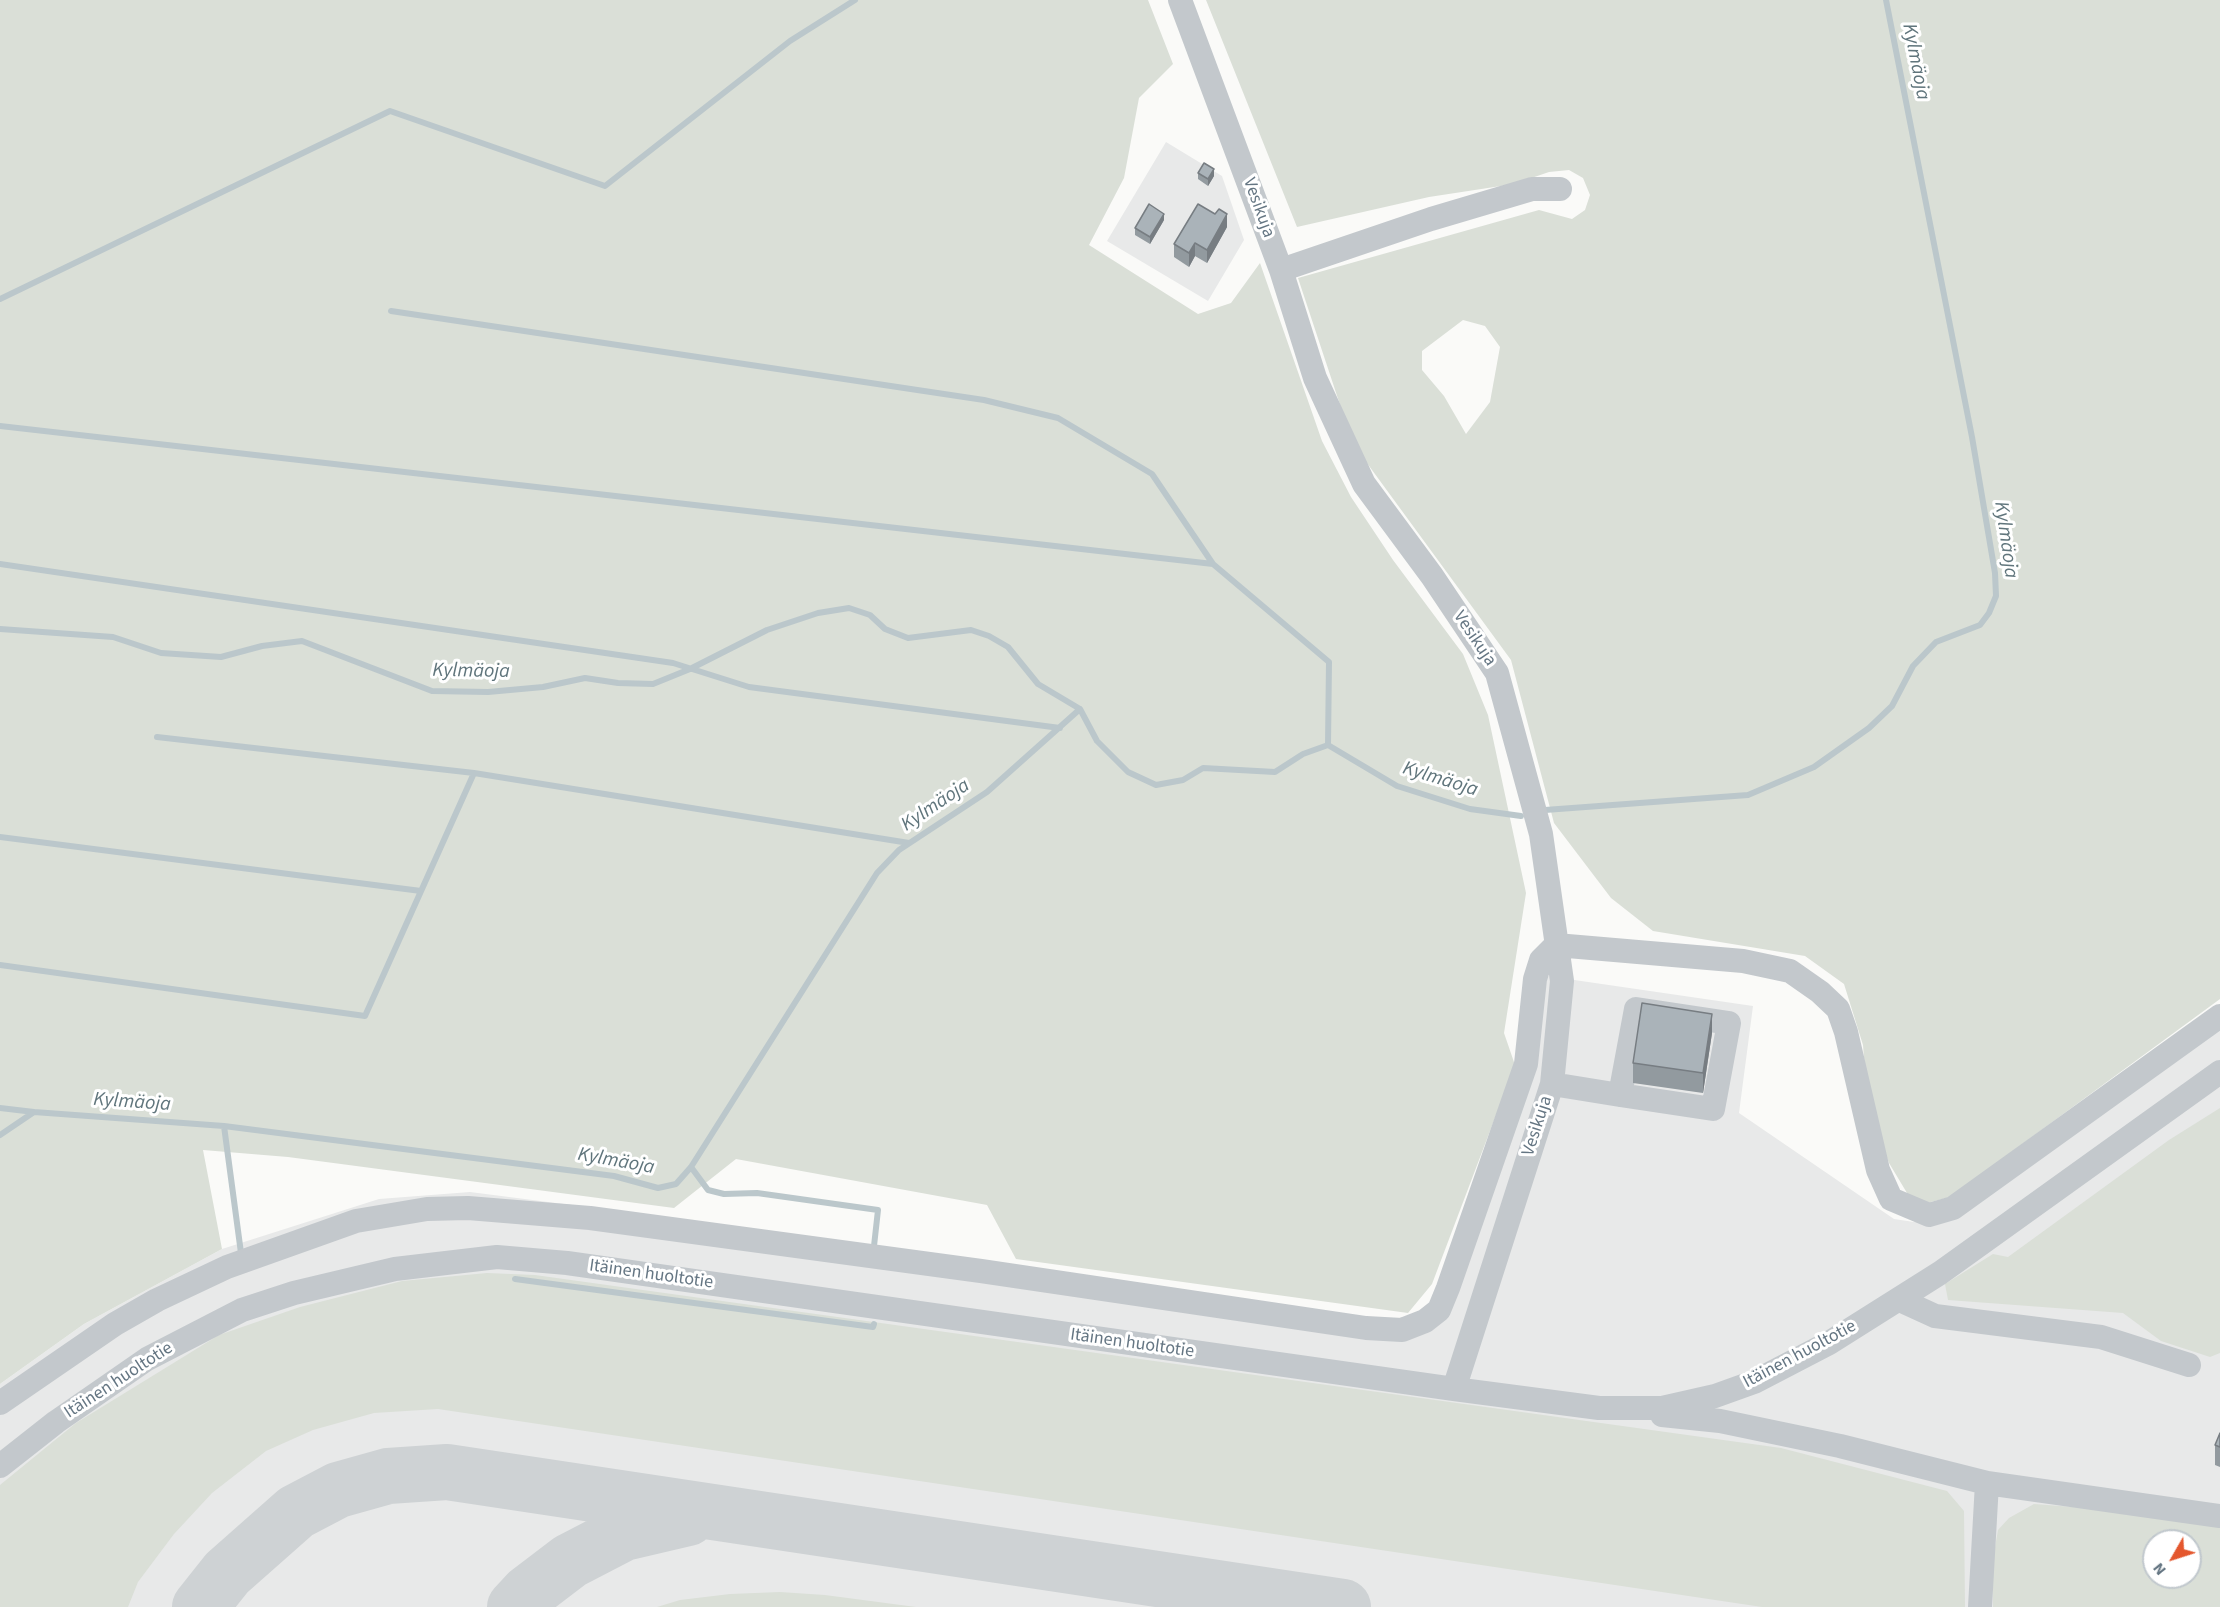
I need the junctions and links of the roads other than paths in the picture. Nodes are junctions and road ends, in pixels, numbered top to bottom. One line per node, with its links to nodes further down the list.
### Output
1 (1180, 0): 3 (lane, Vesikuja)
2 (1560, 189): 3 (lane)
3 (1281, 270): 4 (lane, Vesikuja)
4 (1556, 945): 5 (lane); 7 (lane, Vesikuja); 12 (lane)
5 (2220, 1016)
6 (2220, 1072): 9 (lane, Itäinen huoltotie)
7 (1552, 1084): 8 (lane); 11 (lane, Vesikuja)
8 (1620, 1095): 8 (lane)
9 (1900, 1300): 10 (lane); 13 (lane, Itäinen huoltotie)
10 (2189, 1365)
11 (1454, 1389): 13 (lane, Itäinen huoltotie); 14 (lane, Itäinen huoltotie)
12 (0, 1403)
13 (1599, 1408): 15 (lane)
14 (0, 1466)
15 (1987, 1483): 16 (lane); 17 (lane)
16 (2220, 1516)
17 (1980, 1607)

